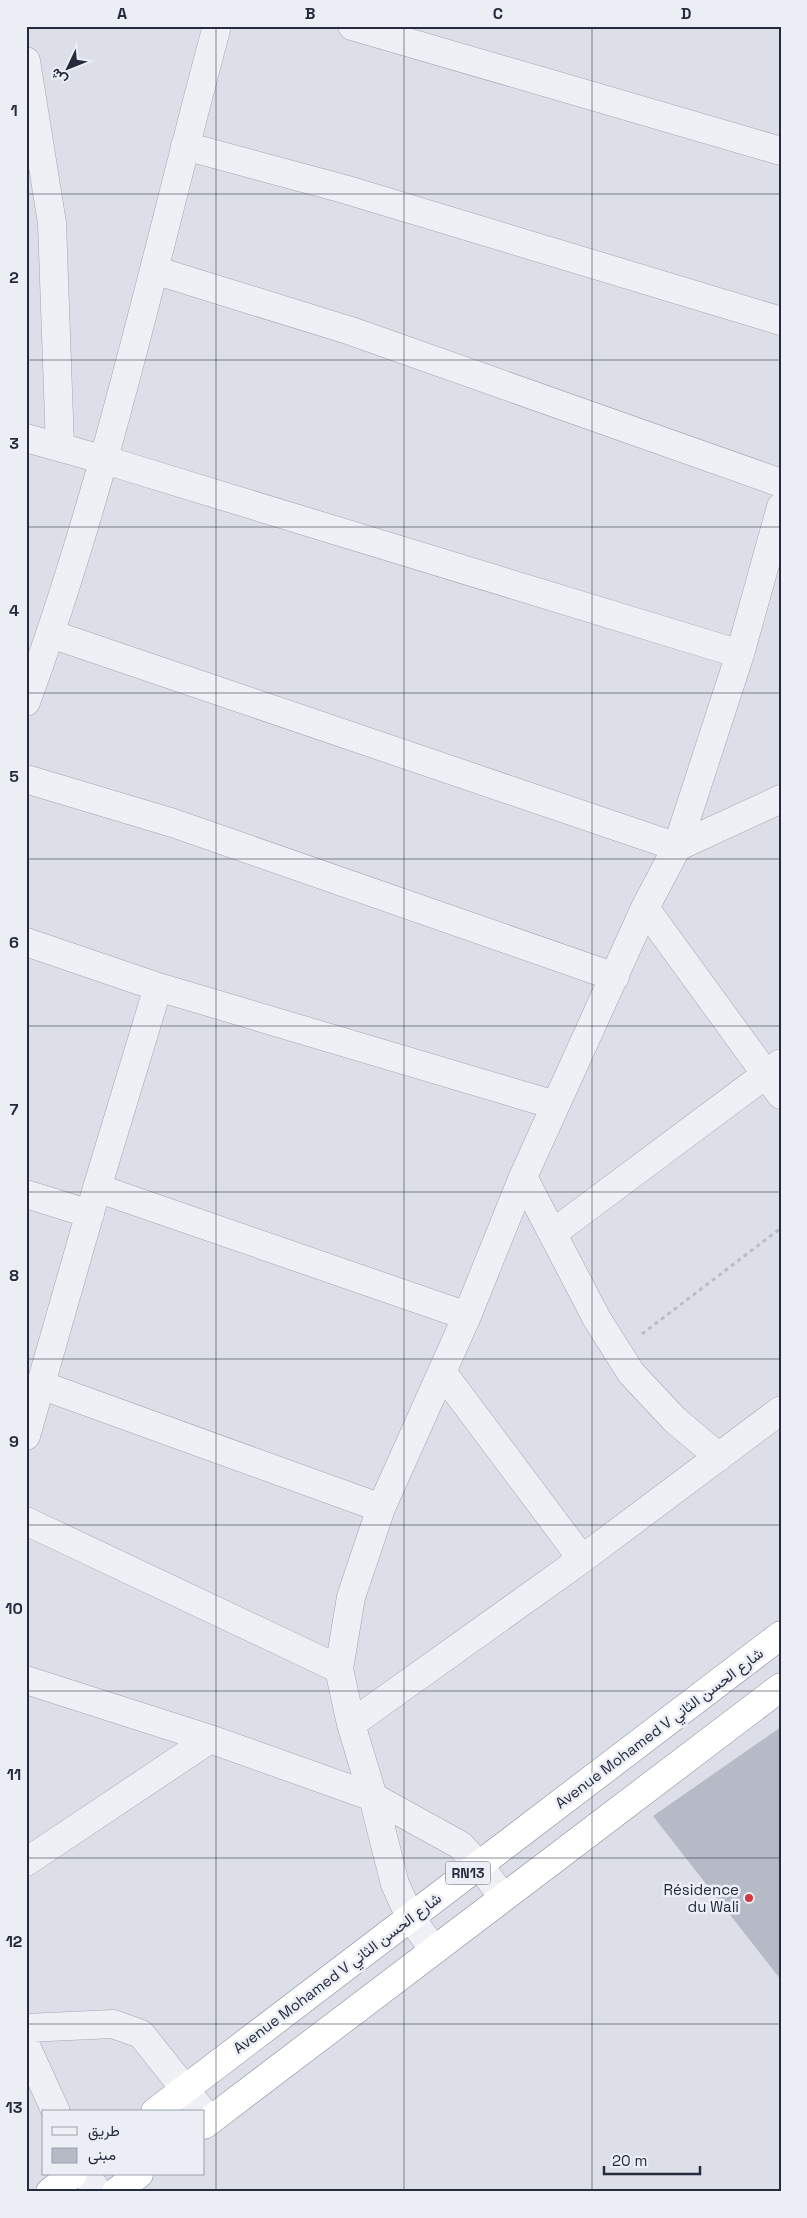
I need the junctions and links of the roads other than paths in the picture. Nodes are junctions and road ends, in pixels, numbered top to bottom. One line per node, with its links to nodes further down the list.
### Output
1 (218, 26): 4 (street)
2 (352, 26): 5 (street)
3 (26, 61): 9 (street)
4 (185, 146): 6 (street); 7 (street)
5 (781, 151)
6 (154, 270): 10 (street); 11 (street)
7 (781, 321)
8 (26, 438): 9 (street)
9 (60, 447): 10 (street)
10 (105, 460): 13 (street); 14 (street)
11 (781, 483)
12 (781, 507): 14 (street)
13 (51, 634): 15 (street); 18 (street)
14 (740, 654): 18 (street)
15 (26, 702)
16 (26, 779): 21 (street)
17 (781, 799): 18 (street)
18 (678, 847): 19 (street)
19 (645, 908): 21 (street); 23 (street)
20 (26, 942): 22 (street)
21 (615, 977): 24 (street)
22 (158, 987): 24 (street); 26 (street)
23 (776, 1078): 29 (street)
24 (555, 1105): 25 (street)
25 (523, 1177): 29 (street); 30 (street)
26 (97, 1188): 28 (street); 30 (street)
27 (26, 1194): 28 (street)
28 (90, 1214): 32 (street)
29 (553, 1233): 35 (street)
30 (467, 1316): 31 (street)
31 (442, 1372): 36 (street); 38 (street)
32 (41, 1385): 34 (street); 36 (street)
33 (781, 1410): 35 (street)
34 (29, 1419)
35 (719, 1457): 38 (street)
36 (381, 1508): 40 (street)
37 (26, 1521): 40 (street)
38 (582, 1559): 43 (street)
39 (781, 1635): 47 (highway, Avenue Mohamed V شارع الحسن الثاني / RN13)
40 (339, 1669): 43 (street)
41 (26, 1680): 44 (street)
42 (781, 1687): 48 (highway, RN13)
43 (351, 1724): 45 (street)
44 (210, 1739): 45 (street); 46 (street)
45 (373, 1797): 47 (street); 49 (street)
46 (26, 1862)
47 (479, 1865): 48 (street); 49 (highway, Avenue Mohamed V شارع الحسن الثاني / RN13)
48 (504, 1897): 50 (highway, RN13)
49 (410, 1917): 50 (street); 53 (highway, Avenue Mohamed V شارع الحسن الثاني / RN13)
50 (434, 1950): 57 (highway, RN13)
51 (26, 2028): 53 (street)
52 (26, 2046): 54 (street)
53 (185, 2089): 55 (highway, Avenue Mohamed V شارع الحسن الثاني / RN13); 56 (street)
54 (55, 2110)
55 (158, 2110)
56 (200, 2110)
57 (205, 2117)
58 (70, 2176): 61 (highway)
59 (86, 2176): 62 (street)
60 (136, 2176): 63 (highway)
61 (50, 2192)
62 (98, 2192)
63 (116, 2192)

